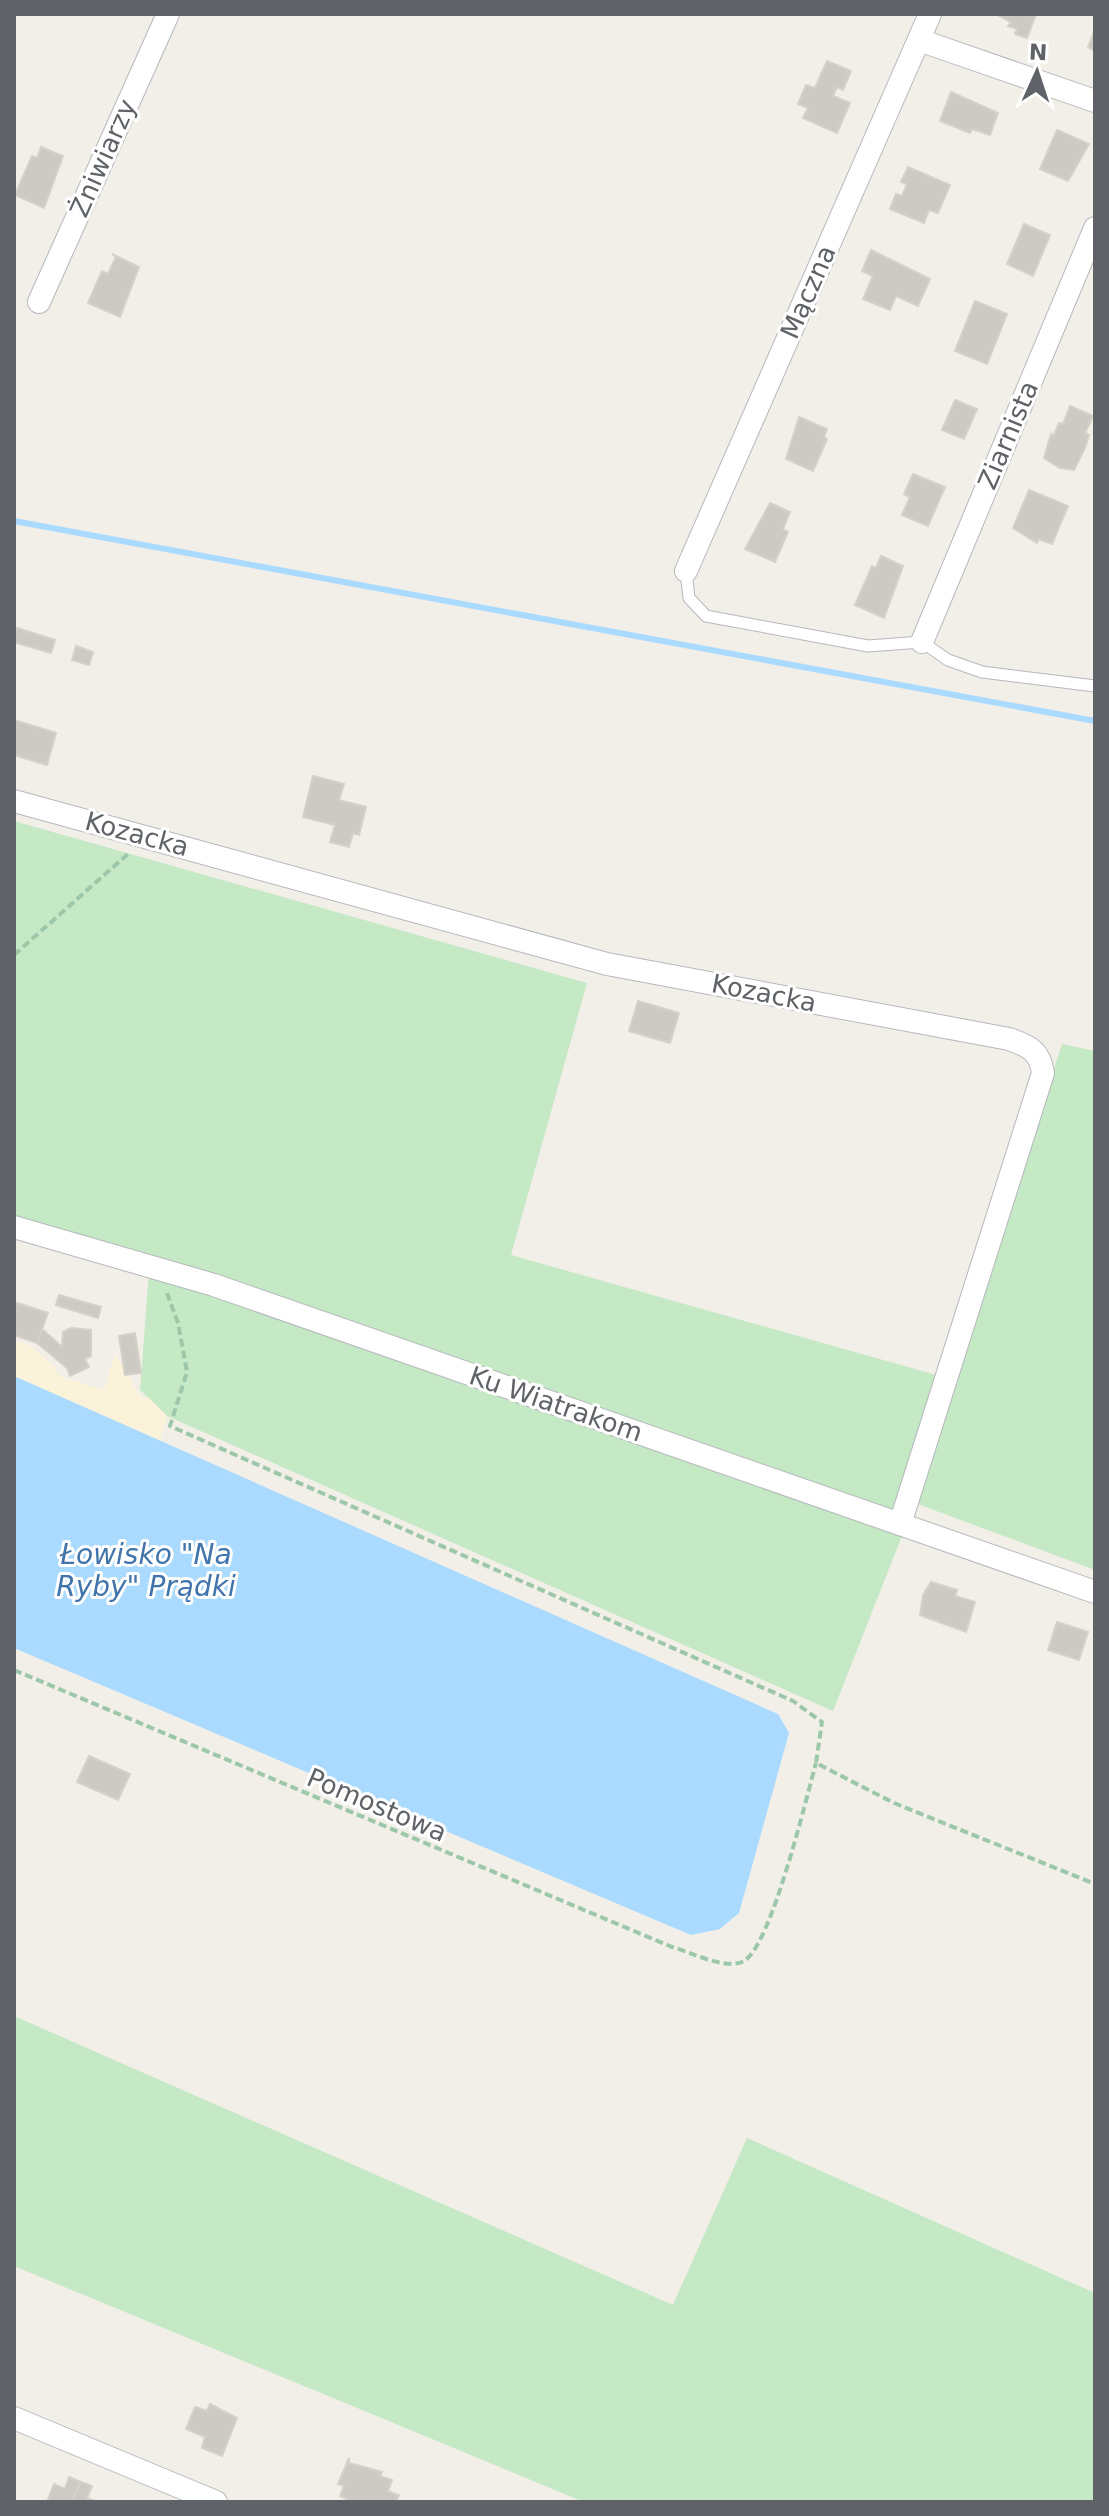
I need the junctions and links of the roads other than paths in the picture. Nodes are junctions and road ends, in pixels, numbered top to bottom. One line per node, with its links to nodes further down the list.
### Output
1 (168, 14): 6 (street, Żniwiarzy)
2 (930, 14): 3 (street, Mączna)
3 (919, 40): 4 (street); 7 (street, Mączna)
4 (1095, 101)
5 (1095, 228): 8 (street, Ziarnista)
6 (39, 302)
7 (686, 571): 8 (lane)
8 (922, 642): 9 (lane)
9 (1095, 686)
10 (14, 801): 12 (street, Kozacka)
11 (14, 1227): 12 (street, Ku Wiatrakom)
12 (900, 1524): 13 (street, Ku Wiatrakom)
13 (1095, 1592)
14 (14, 2418): 15 (street)
15 (216, 2502)

